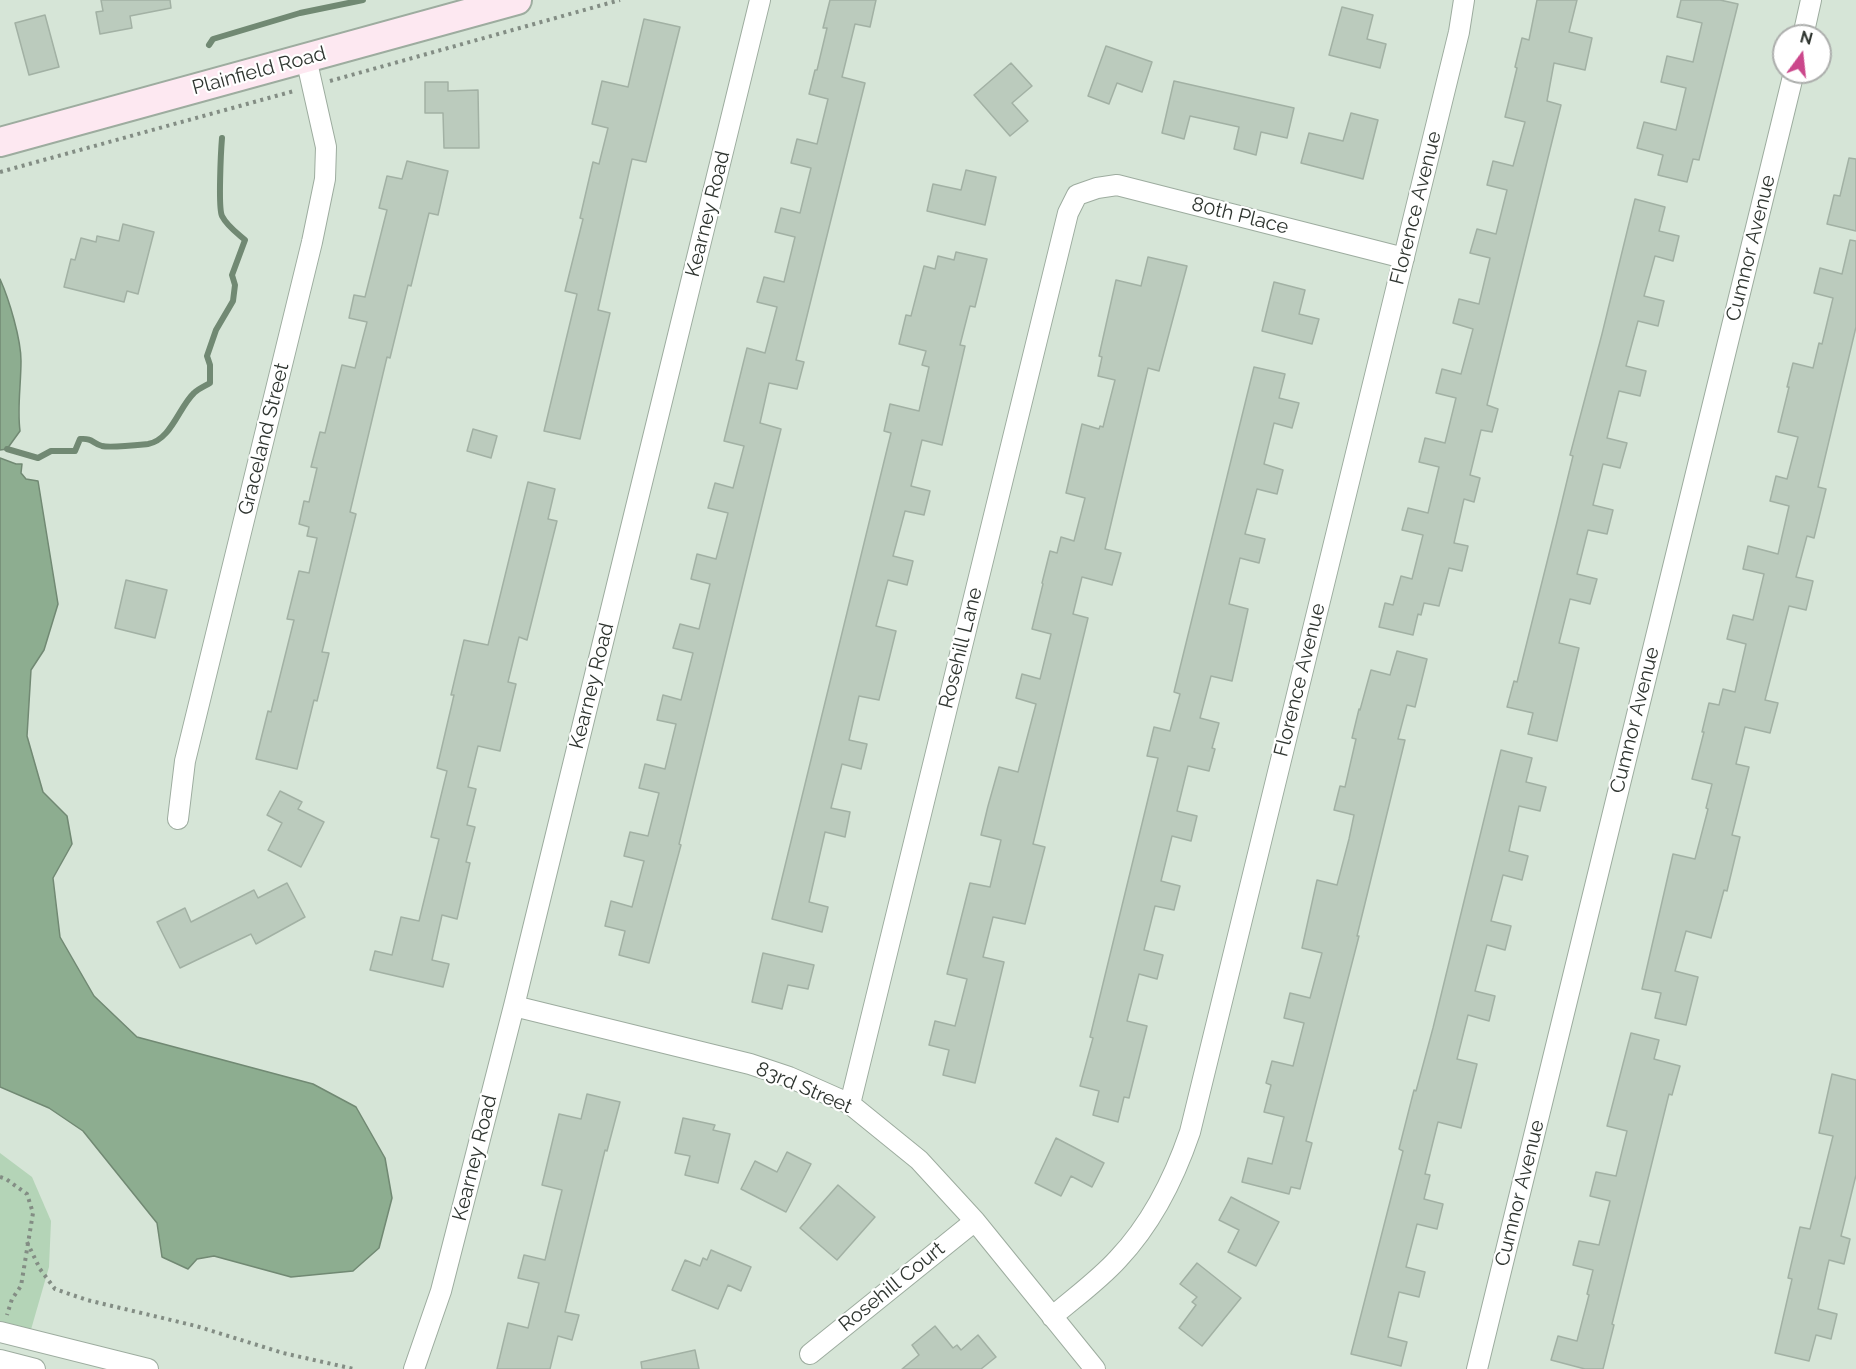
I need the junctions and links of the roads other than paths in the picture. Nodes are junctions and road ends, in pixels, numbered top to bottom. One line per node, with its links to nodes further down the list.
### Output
1 (517, 0): 5 (main road, Plainfield Road)
2 (760, 0): 13 (street, Kearney Road)
3 (1464, 0): 11 (street, Florence Avenue)
4 (1811, 0): 6 (street)
5 (457, 8): 7 (main road, Plainfield Road)
6 (1806, 24)
7 (306, 58): 9 (main road, Plainfield Road); 12 (street, Graceland Street)
8 (1791, 84): 24 (street, Cumnor Avenue)
9 (0, 142)
10 (1077, 195): 11 (street, 80th Place); 14 (street, Rosehill Lane)
11 (1404, 258): 16 (street, Florence Avenue)
12 (178, 819)
13 (514, 1006): 14 (street, 83rd Street); 22 (street, Kearney Road)
14 (850, 1104): 15 (street, 83rd Street)
15 (975, 1221): 16 (street, 83rd Street); 18 (street, Rosehill Court)
16 (1053, 1317): 23 (street, 83rd Street)
17 (2, 1333): 21 (street)
18 (810, 1353)
19 (0, 1360): 20 (street)
20 (35, 1369)
21 (148, 1369)
22 (414, 1369)
23 (1095, 1369)
24 (1477, 1369)

